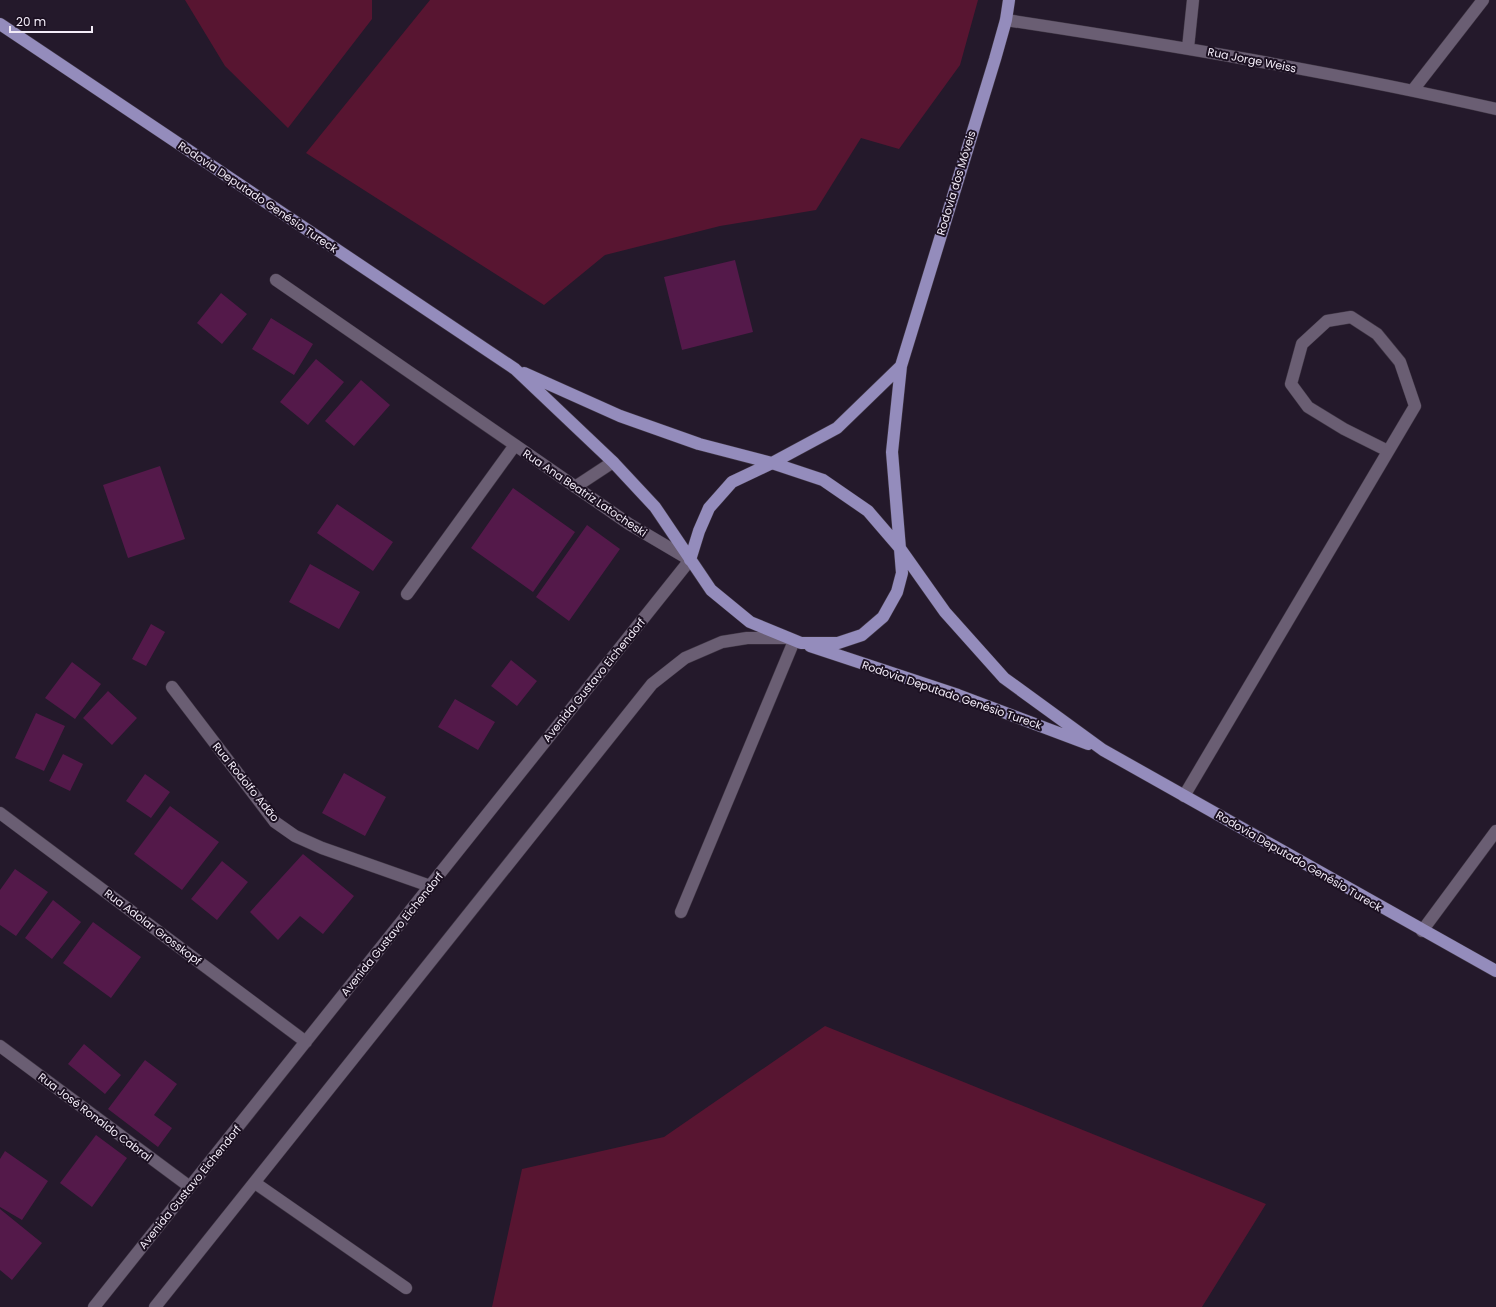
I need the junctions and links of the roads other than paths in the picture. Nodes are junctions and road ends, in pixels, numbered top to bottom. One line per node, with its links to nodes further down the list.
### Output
1 (1009, 0): 4 (main road, Rodovia dos Móveis)
2 (1193, 0): 6 (street)
3 (1483, 0): 7 (street)
4 (1006, 20): 6 (street, Rua Jorge Weiss); 10 (main road, Rodovia dos Móveis)
5 (0, 24): 11 (main road, Rodovia Deputado Genésio Tureck)
6 (1188, 48): 7 (street, Rua Jorge Weiss)
7 (1413, 90): 8 (street, Rua Jorge Weiss)
8 (1496, 110)
9 (276, 280): 12 (street)
10 (901, 366): 15 (main road, Rodovia dos Móveis); 17 (main road, Rodovia dos Móveis)
11 (515, 370): 14 (main road, Rodovia Deputado Genésio Tureck); 15 (main road, Rodovia Deputado Genésio Tureck)
12 (515, 446): 16 (street, Rua Ana Beatriz Latocheski); 19 (street, Rua Ana Beatriz Latocheski)
13 (1388, 451): 13 (street); 23 (street)
14 (613, 462): 16 (street); 18 (main road, Rodovia Deputado Genésio Tureck)
15 (772, 463): 17 (main road, Rodovia Deputado Genésio Tureck); 18 (main road, Rodovia dos Móveis)
16 (575, 487): 18 (street, Rua Ana Beatriz Latocheski)
17 (899, 547): 20 (main road, Rodovia dos Móveis); 22 (main road, Rodovia Deputado Genésio Tureck)
18 (690, 560): 20 (main road, Rodovia Deputado Genésio Tureck); 26 (street, Avenida Gustavo Eichendorf)
19 (407, 594)
20 (794, 641): 22 (main road, Rodovia Deputado Genésio Tureck); 27 (street); 32 (street)
21 (172, 687): 26 (street, Rua Rodolfo Adão)
22 (1103, 750): 23 (main road, Rodovia Deputado Genésio Tureck)
23 (1184, 796): 28 (main road, Rodovia Deputado Genésio Tureck)
24 (0, 813): 30 (street, Rua Adolar Grosskopf)
25 (1496, 831): 28 (street)
26 (430, 886): 30 (street, Avenida Gustavo Eichendorf)
27 (681, 912)
28 (1422, 931): 29 (main road, Rodovia Deputado Genésio Tureck)
29 (1496, 971)
30 (306, 1042): 33 (street, Avenida Gustavo Eichendorf)
31 (0, 1046): 33 (street, Rua José Ronaldo Cabral)
32 (254, 1183): 34 (street); 36 (street)
33 (190, 1188): 35 (street, Avenida Gustavo Eichendorf)
34 (406, 1288)
35 (94, 1307)
36 (155, 1307)

